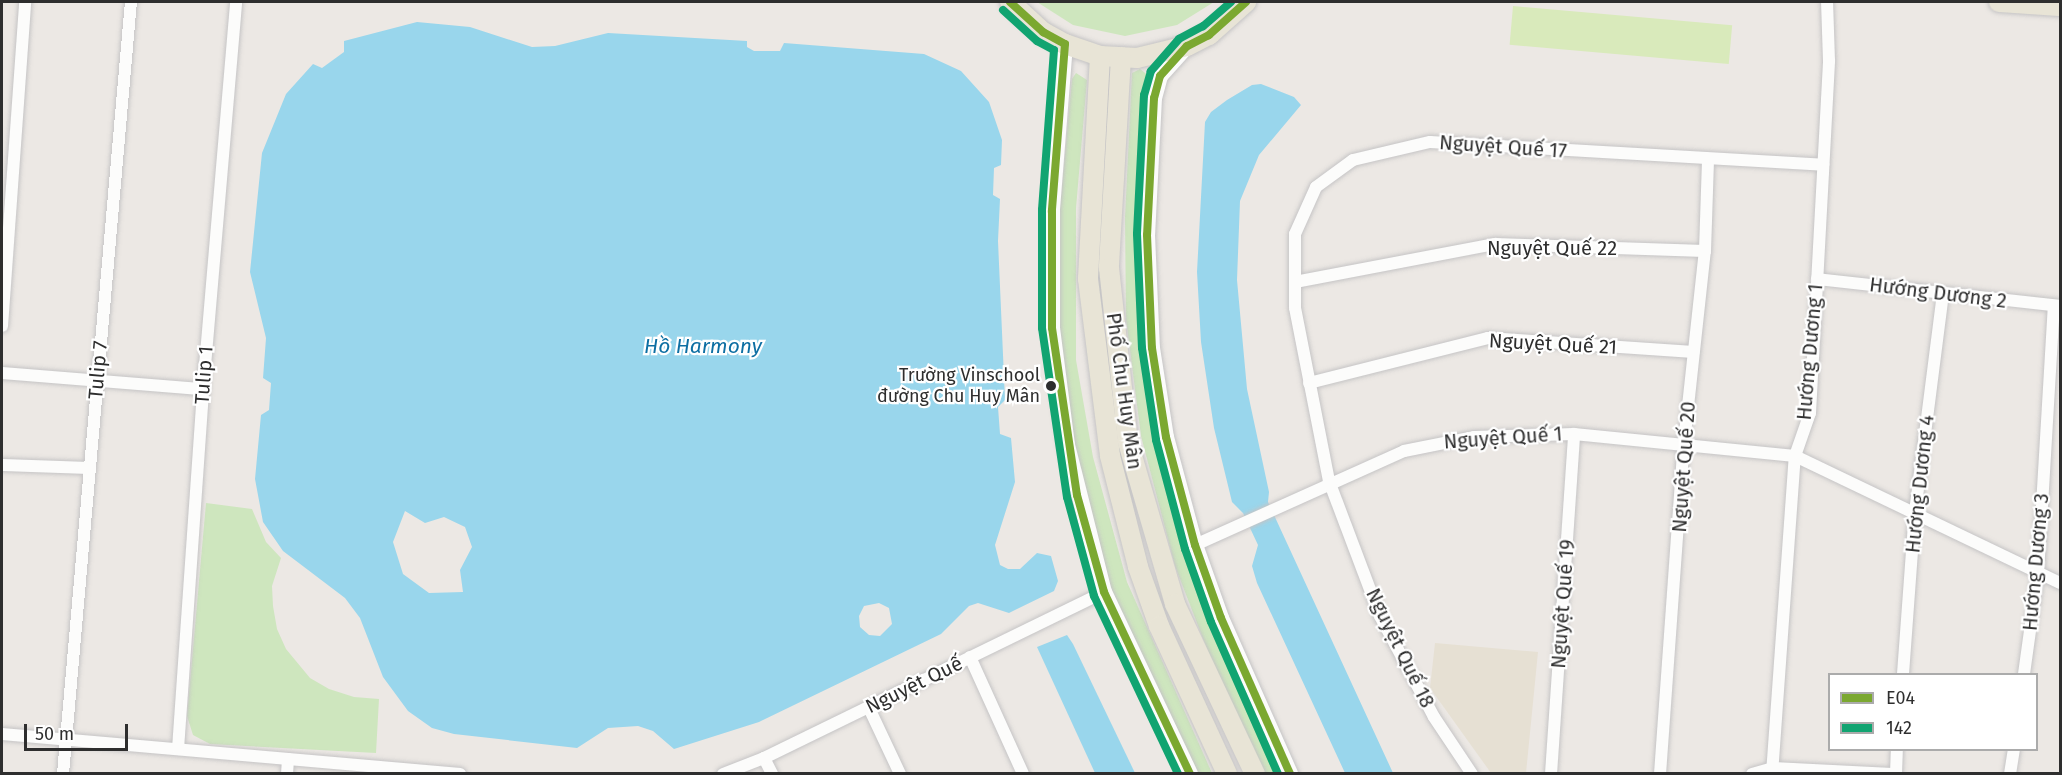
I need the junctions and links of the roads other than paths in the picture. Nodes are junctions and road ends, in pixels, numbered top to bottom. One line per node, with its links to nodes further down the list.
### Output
1 (25, 2): 20 (street)
2 (131, 2): 23 (street, Tulip 7)
3 (236, 2): 25 (street, Tulip 1)
4 (1010, 2): 9 (main road)
5 (1246, 2): 10 (main road)
6 (1827, 2): 14 (street, Hướng Dương 1)
7 (1999, 2): 8 (main road)
8 (2061, 6)
9 (1065, 44): 11 (main road); 36 (main road)
10 (1187, 46): 12 (main road); 33 (main road, Phố Chu Huy Mân)
11 (1100, 56): 12 (main road); 58 (main road, Phố Chu Huy Mân)
12 (1121, 57): 59 (main road, Phố Chu Huy Mân)
13 (1708, 160): 14 (street, Nguyệt Quế 17); 15 (street, Nguyệt Quế 20); 17 (street, Nguyệt Quế 17)
14 (1822, 165): 16 (street, Hướng Dương 1)
15 (1705, 251): 17 (street, Nguyệt Quế 22); 21 (street, Nguyệt Quế 20)
16 (1817, 279): 18 (street, Hướng Dương 2); 28 (street, Hướng Dương 1)
17 (1295, 282): 24 (street, Nguyệt Quế 17)
18 (1943, 294): 19 (street, Hướng Dương 2); 32 (street, Hướng Dương 4)
19 (2057, 306): 34 (street, Hướng Dương 3)
20 (2, 326)
21 (1694, 352): 24 (street, Nguyệt Quế 21); 27 (street, Nguyệt Quế 20)
22 (2, 373): 23 (street)
23 (97, 380): 25 (street); 30 (street, Tulip 7)
24 (1310, 383): 31 (street, Nguyệt Quế 17)
25 (202, 389): 43 (street, Tulip 1)
26 (1574, 434): 27 (street, Nguyệt Quế 1); 31 (street, Nguyệt Quế 1); 62 (street, Nguyệt Quế 19)
27 (1684, 443): 28 (street, Nguyệt Quế 1); 63 (street, Nguyệt Quế 20)
28 (1796, 456): 32 (street, Nguyệt Quế 1); 49 (street, Hướng Dương 1)
29 (2, 465): 30 (street)
30 (90, 468): 42 (street, Tulip 7)
31 (1329, 481): 33 (street, Nguyệt Quế 1); 61 (street, Nguyệt Quế 18)
32 (1916, 512): 34 (street, Nguyệt Quế 1); 38 (street, Hướng Dương 4)
33 (1195, 545): 60 (main road, Phố Chu Huy Mân)
34 (2038, 573): 35 (street, Nguyệt Quế 1); 39 (street, Hướng Dương 3)
35 (2061, 583)
36 (1104, 592): 37 (street, Nguyệt Quế); 57 (main road)
37 (970, 657): 40 (street, Nguyệt Quế); 56 (street)
38 (1903, 673)
39 (2024, 673)
40 (868, 708): 46 (street, Nguyệt Quế); 55 (street)
41 (2, 734): 42 (street)
42 (66, 739): 43 (street); 50 (street, Tulip 7)
43 (178, 749): 47 (street)
44 (1898, 751): 65 (street)
45 (2014, 751): 66 (street)
46 (764, 758): 53 (street, Nguyệt Quế); 54 (street)
47 (288, 759): 48 (street); 51 (street)
48 (385, 770): 52 (street)
49 (1772, 771): 64 (street); 65 (street)
50 (63, 774)
51 (287, 774)
52 (460, 774)
53 (723, 774)
54 (772, 774)
55 (900, 774)
56 (1023, 774)
57 (1190, 774)
58 (1227, 774)
59 (1256, 774)
60 (1290, 774)
61 (1472, 774)
62 (1551, 774)
63 (1660, 774)
64 (1752, 774)
65 (1894, 774)
66 (2010, 774)

